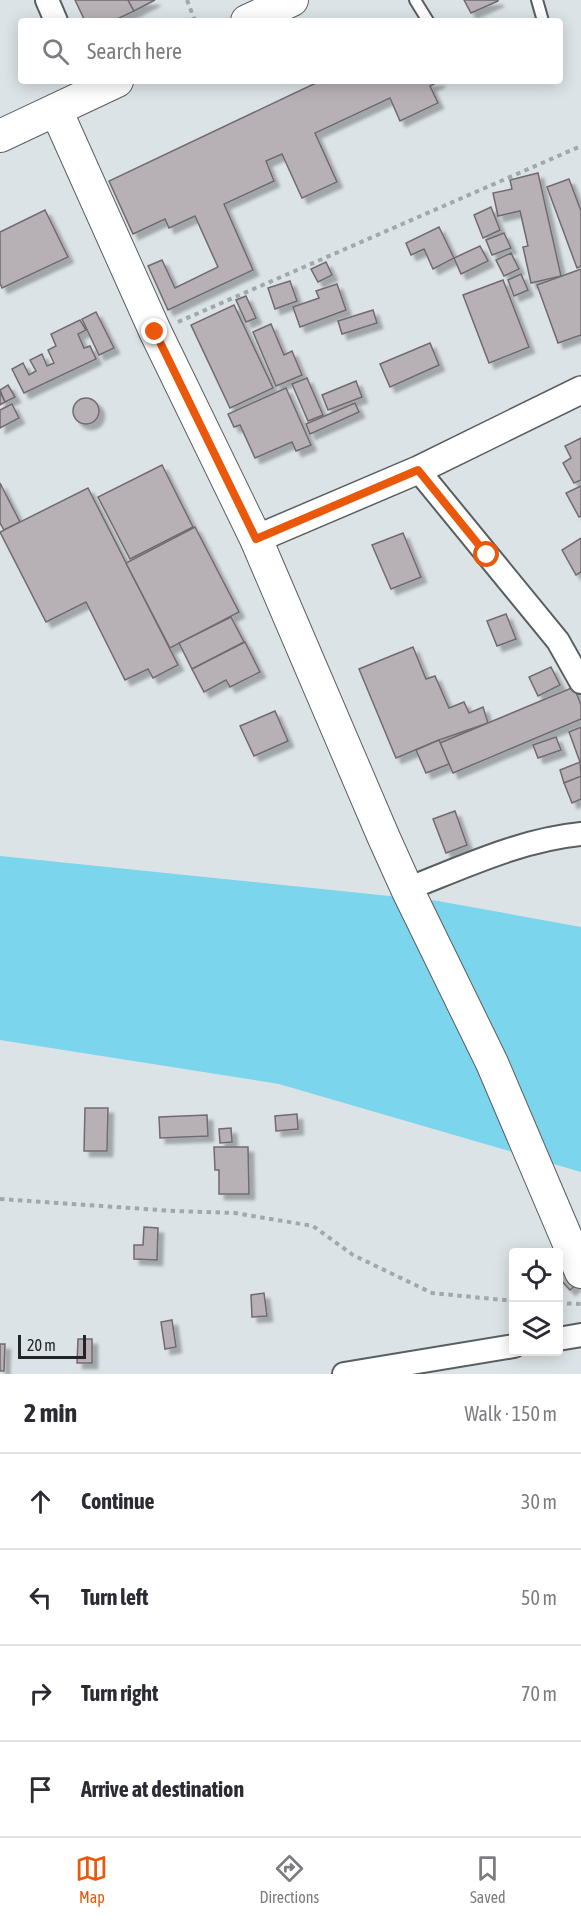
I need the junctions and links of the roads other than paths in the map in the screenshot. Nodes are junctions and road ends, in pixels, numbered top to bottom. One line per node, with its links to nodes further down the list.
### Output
1 (47, 0): 5 (street)
2 (292, 0): 6 (main road)
3 (415, 0): 7 (lane)
4 (537, 0): 8 (lane)
5 (55, 18)
6 (253, 18)
7 (426, 18)
8 (542, 18)
9 (97, 85): 10 (main road)
10 (56, 110): 11 (main road); 14 (main road)
11 (0, 136)
12 (581, 390): 13 (street)
13 (418, 470): 14 (street); 15 (street)
14 (256, 539): 17 (main road)
15 (581, 682)
16 (581, 834): 17 (street)
17 (407, 889): 18 (main road)
18 (581, 1272)
19 (581, 1335): 20 (street)
20 (563, 1338)
21 (509, 1347): 22 (street)
22 (344, 1374)

